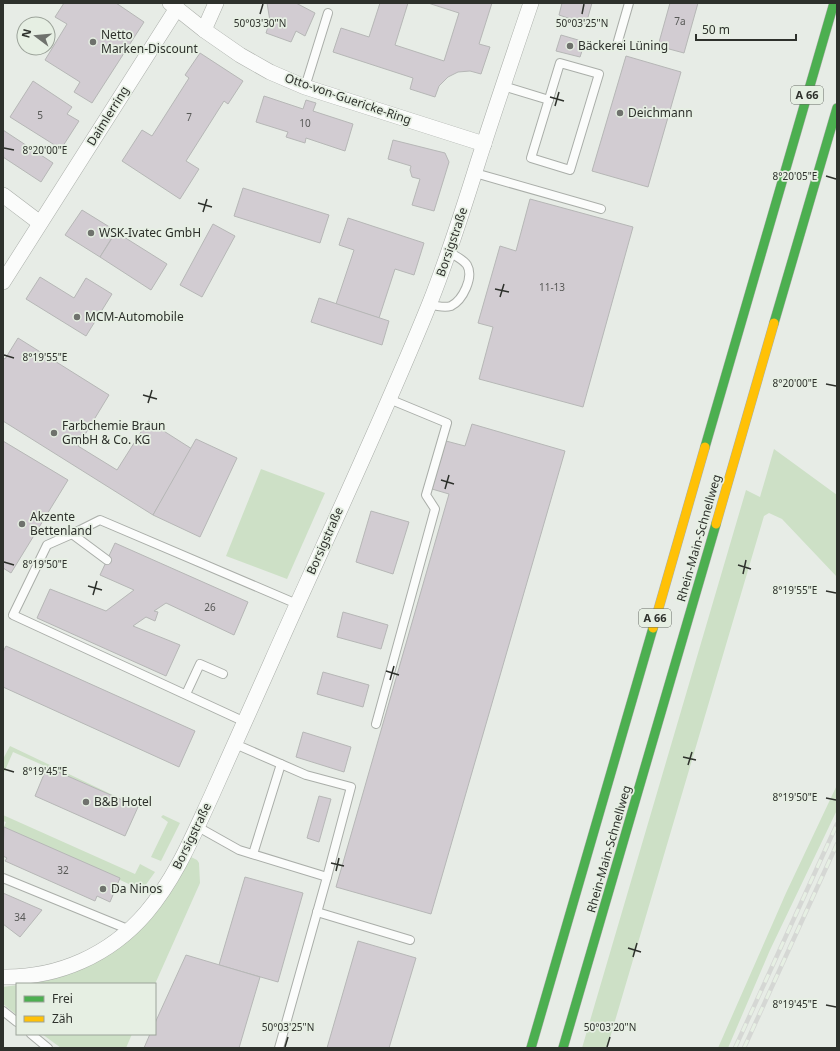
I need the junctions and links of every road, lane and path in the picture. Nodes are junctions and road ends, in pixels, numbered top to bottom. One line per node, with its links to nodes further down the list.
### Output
1 (216, 3): 7 (street)
2 (531, 3): 9 (street, Borsigstraße)
3 (629, 3): 8 (lane)
4 (834, 3): 44 (highway, A 66)
5 (174, 5): 7 (street, Daimlerring); 17 (street, Daimlerring)
6 (328, 13): 10 (lane)
7 (204, 30): 10 (street, Otto-von-Guericke-Ring)
8 (618, 41)
9 (503, 86): 11 (lane); 13 (street, Borsigstraße)
10 (305, 87): 13 (street, Otto-von-Guericke-Ring)
11 (549, 100): 11 (lane)
12 (837, 108): 45 (highway, Rhein-Main-Schnellweg / A 66)
13 (484, 144): 14 (street, Borsigstraße)
14 (475, 173): 16 (lane); 18 (street, Borsigstraße)
15 (3, 195): 17 (street)
16 (601, 209)
17 (40, 223): 19 (street, Daimlerring)
18 (449, 252): 20 (street, Borsigstraße); 20 (lane)
19 (3, 282)
20 (429, 304): 21 (street, Borsigstraße)
21 (389, 399): 24 (street, Borsigstraße); 28 (lane)
22 (72, 534): 23 (lane); 24 (lane); 26 (lane)
23 (107, 560)
24 (297, 604): 27 (street, Borsigstraße)
25 (223, 674): 26 (lane)
26 (186, 694): 27 (lane)
27 (245, 722): 29 (street, Borsigstraße)
28 (376, 724)
29 (235, 744): 30 (lane); 31 (street, Borsigstraße)
30 (281, 764): 32 (lane); 33 (lane)
31 (198, 827): 32 (lane); 36 (street, Borsigstraße)
32 (253, 854): 33 (lane)
33 (327, 877): 35 (lane)
34 (3, 878): 36 (lane)
35 (317, 912): 37 (lane); 43 (lane)
36 (130, 930): 38 (street, Borsigstraße)
37 (410, 940)
38 (3, 977)
39 (3, 1011): 40 (lane)
40 (16, 1021)
41 (32, 1035): 42 (lane)
42 (48, 1048)
43 (279, 1048)
44 (531, 1048)
45 (563, 1048)

